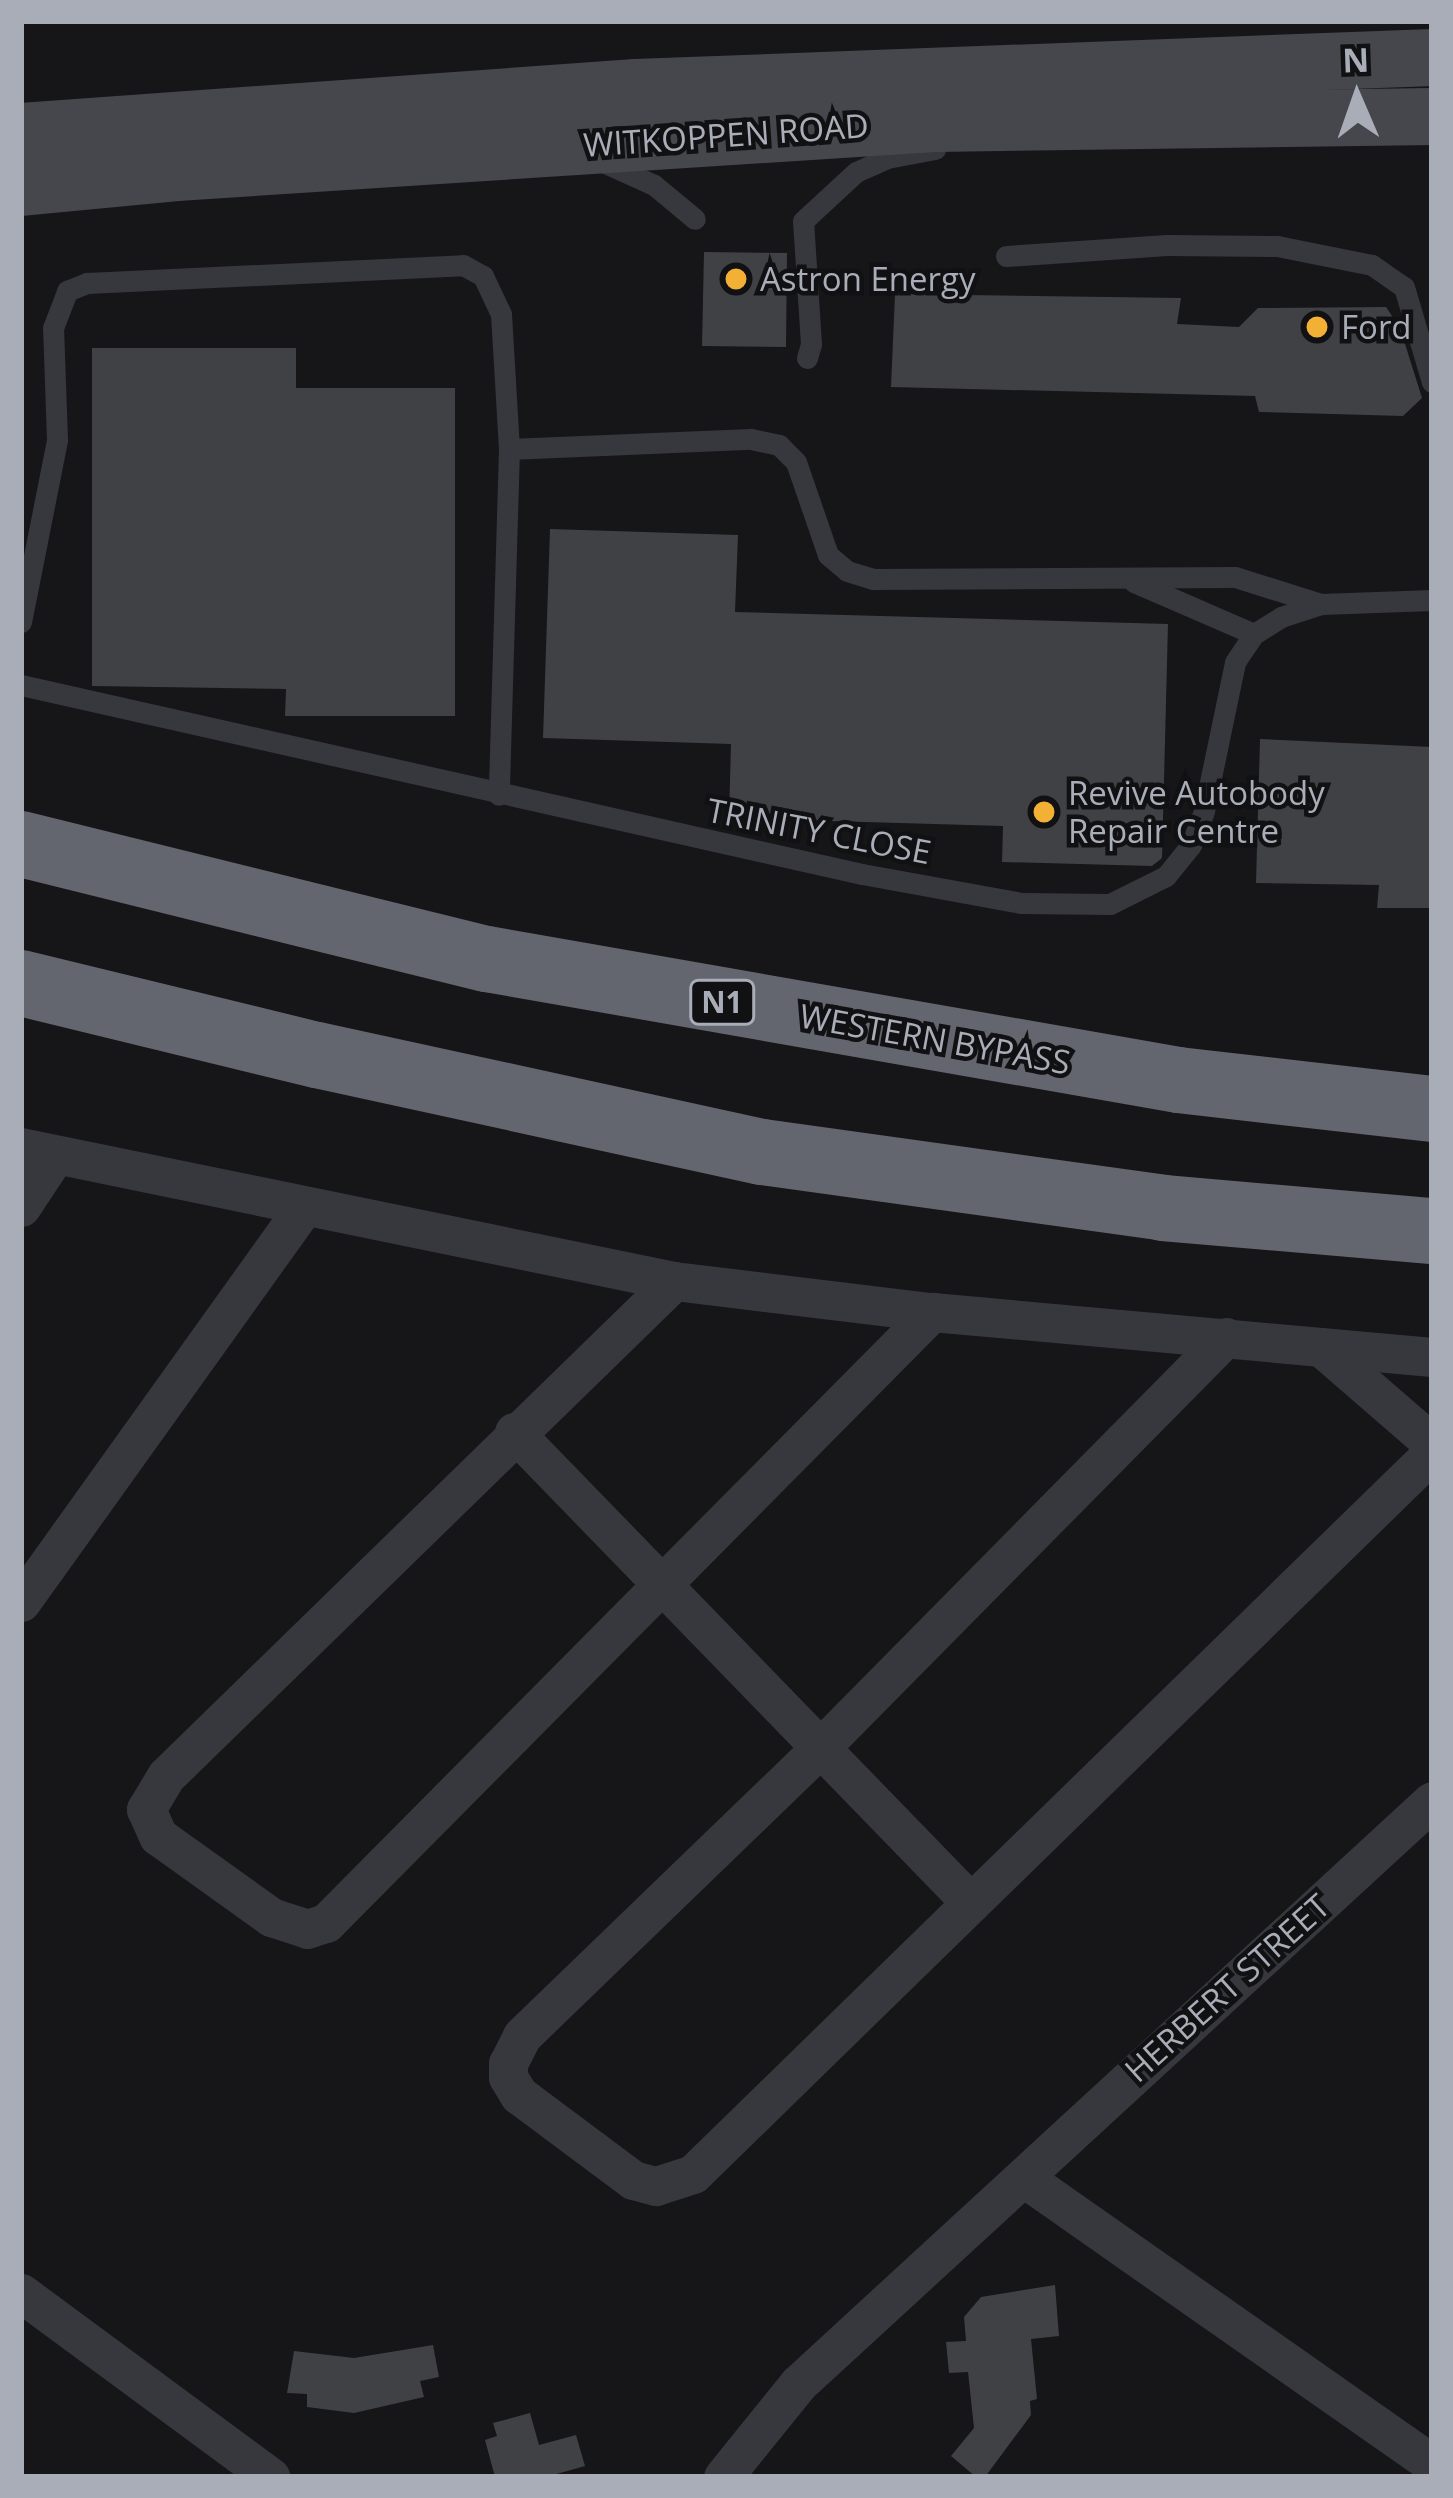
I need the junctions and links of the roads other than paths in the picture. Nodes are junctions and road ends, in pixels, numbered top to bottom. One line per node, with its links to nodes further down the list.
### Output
1 (1432, 34): 2 (main road)
2 (1317, 57): 3 (main road, WITKOPPEN ROAD); 7 (main road, WITKOPPEN ROAD)
3 (1432, 57)
4 (1262, 116): 5 (main road, WITKOPPEN ROAD); 6 (main road, WITKOPPEN ROAD); 10 (main road)
5 (1432, 116)
6 (1137, 120): 8 (lane); 11 (main road, WITKOPPEN ROAD)
7 (21, 131)
8 (996, 146)
9 (954, 147): 15 (lane)
10 (1432, 147)
11 (487, 150): 12 (main road, WITKOPPEN ROAD); 13 (lane)
12 (21, 187)
13 (695, 219)
14 (1006, 256): 16 (lane)
15 (807, 358)
16 (1432, 382)
17 (509, 449): 18 (lane); 21 (lane); 24 (lane)
18 (1125, 578): 20 (lane); 22 (lane)
19 (1432, 600): 20 (lane)
20 (1321, 604): 22 (lane)
21 (21, 622)
22 (1254, 634): 24 (lane, TRINITY CLOSE)
23 (21, 685): 24 (lane, TRINITY CLOSE)
24 (500, 795)
25 (21, 844): 28 (highway, WESTERN BYPASS / N1)
26 (21, 983): 33 (highway)
27 (1432, 1084): 28 (highway)
28 (1269, 1088): 29 (highway, WESTERN BYPASS / N1)
29 (1432, 1108)
30 (38, 1152): 31 (street); 32 (street)
31 (21, 1207)
32 (304, 1207): 34 (street); 43 (street)
33 (1432, 1231)
34 (674, 1281): 35 (street); 39 (street)
35 (932, 1312): 36 (street); 42 (street)
36 (1226, 1337): 37 (street); 44 (street)
37 (1321, 1347): 38 (street); 40 (street)
38 (1432, 1357)
39 (514, 1432): 42 (street); 42 (street)
40 (1432, 1444)
41 (1432, 1453): 46 (street)
42 (664, 1588): 44 (street)
43 (21, 1602)
44 (819, 1749): 46 (street); 46 (street)
45 (1424, 1822): 47 (street, HERBERT STREET)
46 (971, 1903)
47 (1024, 2178): 49 (street); 51 (street, HERBERT STREET)
48 (21, 2293): 50 (street)
49 (1432, 2464)
50 (271, 2477)
51 (723, 2477)

